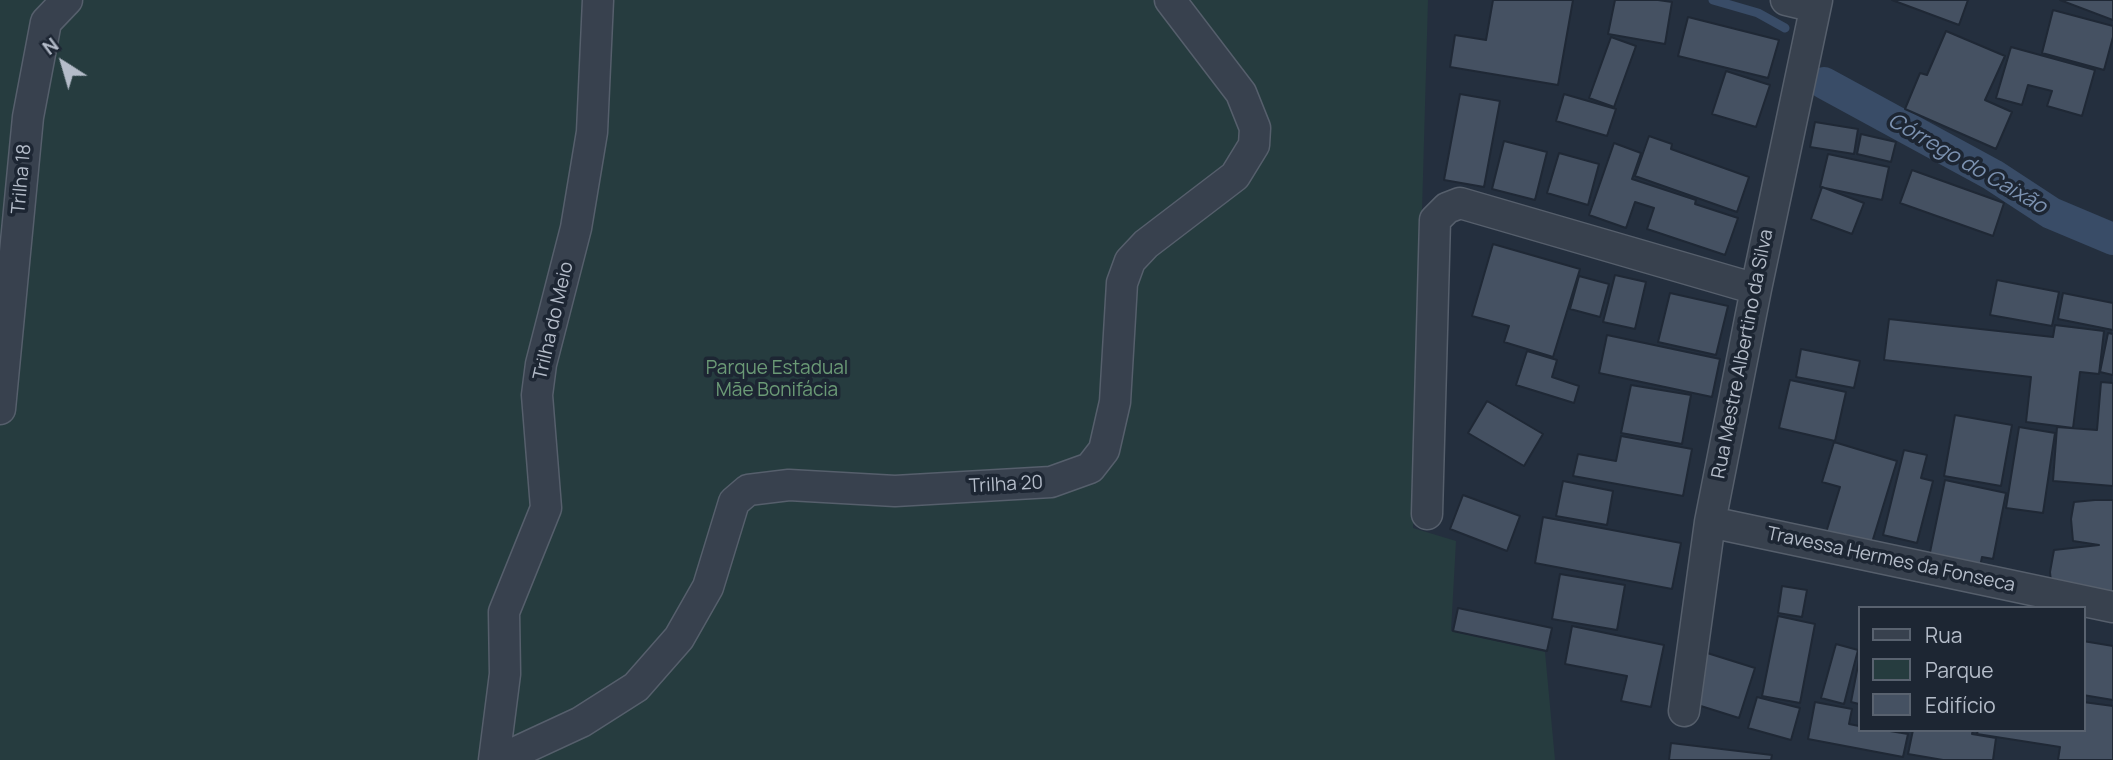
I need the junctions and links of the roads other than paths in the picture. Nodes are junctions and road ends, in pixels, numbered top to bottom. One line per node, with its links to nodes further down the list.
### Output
1 (67, 0): 7 (street, Trilha 18)
2 (598, 0): 12 (street, Trilha do Meio)
3 (1170, 0): 13 (street, Trilha 20)
4 (1786, 0): 5 (street)
5 (1816, 4): 6 (street, Rua Mestre Albertino da Silva)
6 (1756, 289): 8 (street); 9 (street, Rua Mestre Albertino da Silva)
7 (0, 409)
8 (1427, 514)
9 (1710, 522): 10 (street, Travessa Hermes da Fonseca); 11 (street, Rua Mestre Albertino da Silva)
10 (2113, 607)
11 (1684, 711)
12 (494, 760)
13 (499, 760)

